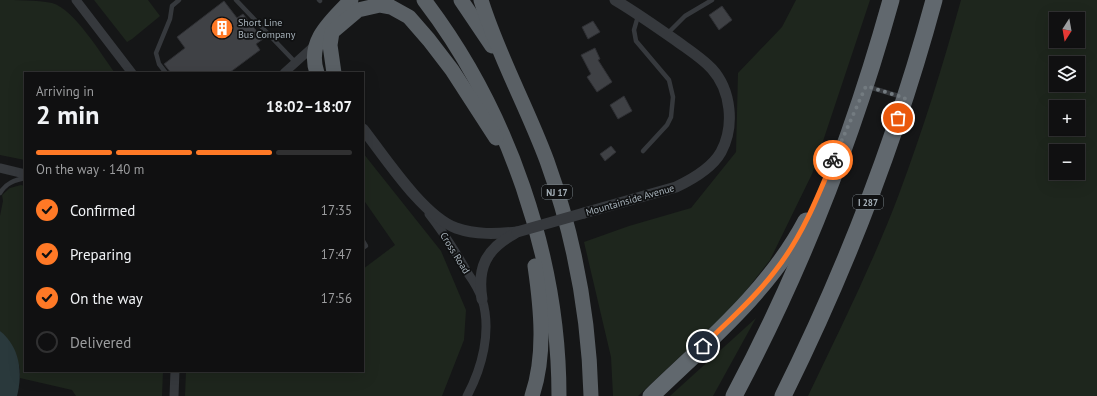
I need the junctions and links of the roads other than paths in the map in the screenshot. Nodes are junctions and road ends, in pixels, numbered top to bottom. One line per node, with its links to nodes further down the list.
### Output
1 (76, 0): 18 (street)
2 (179, 0): 19 (lane)
3 (236, 0): 17 (lane)
4 (351, 0): 16 (highway)
5 (424, 0): 29 (highway)
6 (461, 0): 24 (highway, NJ 17)
7 (481, 0): 24 (highway)
8 (615, 0): 13 (street, Mountainside Avenue)
9 (624, 0): 13 (street, Mountainside Avenue)
10 (712, 0): 15 (lane)
11 (891, 0): 23 (highway)
12 (934, 0): 25 (highway, I 287)
13 (639, 14): 15 (street, Mountainside Avenue); 27 (lane)
14 (332, 32): 16 (highway); 22 (highway); 29 (highway)
15 (667, 34): 35 (street, Mountainside Avenue, bridge)
16 (315, 45): 17 (street); 21 (highway)
17 (296, 63): 20 (street)
18 (131, 72)
19 (165, 72)
20 (285, 72)
21 (317, 72)
22 (334, 72)
23 (866, 86): 25 (lane); 43 (highway); 44 (highway)
24 (519, 96): 42 (highway, NJ 17)
25 (905, 98): 45 (highway, I 287)
26 (364, 130): 33 (street, Cross Road)
27 (643, 150)
28 (0, 168): 30 (street)
29 (517, 171): 34 (highway)
30 (24, 174)
31 (24, 178): 32 (lane)
32 (0, 193)
33 (421, 203): 35 (street, Mountainside Avenue); 36 (street, Cross Road)
34 (527, 203): 40 (highway); 41 (highway)
35 (517, 232): 36 (street, Mountainside Avenue)
36 (482, 299): 39 (street, Cross Road)
37 (175, 372): 38 (street)
38 (174, 396)
39 (466, 396)
40 (532, 396)
41 (559, 396)
42 (591, 396)
43 (651, 396)
44 (734, 396)
45 (783, 396)

